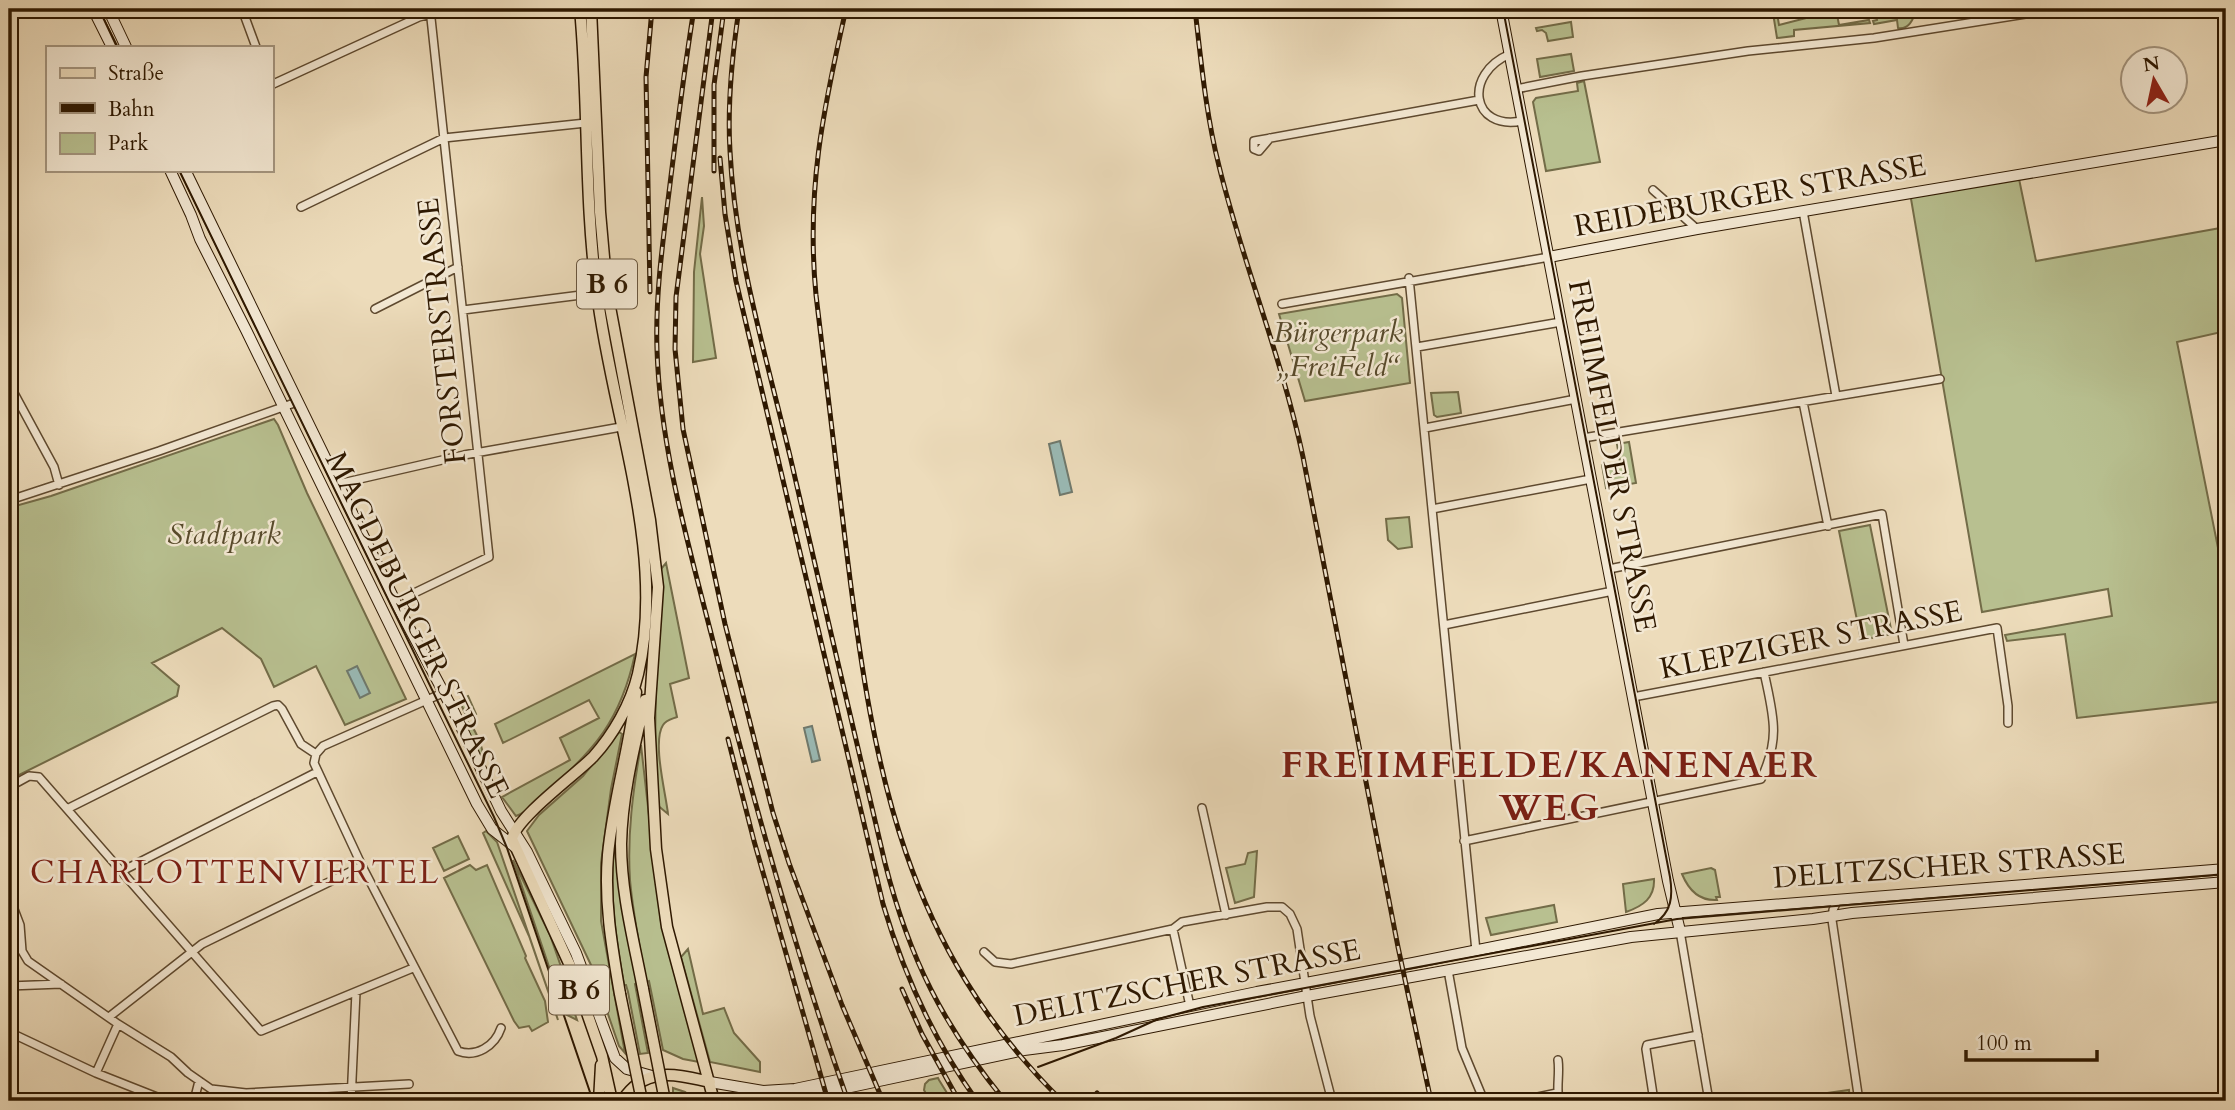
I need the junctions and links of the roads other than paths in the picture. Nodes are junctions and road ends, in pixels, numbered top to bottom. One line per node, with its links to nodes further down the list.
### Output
1 (93, 9): 10 (street)
2 (108, 9): 11 (street)
3 (242, 9): 12 (street)
4 (453, 9): 9 (street)
5 (580, 9): 18 (main road, B 6)
6 (591, 9): 60 (main road, B 6)
7 (1501, 9): 13 (street, FREIIMFELDER STRASSE)
8 (2057, 9): 15 (street)
9 (430, 10): 14 (street); 19 (street, FORSTERSTRASSE)
10 (112, 46)
11 (126, 46)
12 (256, 46)
13 (1510, 54): 15 (street, FREIIMFELDER STRASSE); 16 (street)
14 (273, 84)
15 (1517, 89): 17 (street, FREIIMFELDER STRASSE)
16 (1479, 100): 17 (street); 20 (street)
17 (1522, 121): 28 (street, FREIIMFELDER STRASSE)
18 (586, 123): 19 (street); 31 (main road, B 6)
19 (444, 138): 25 (street); 29 (street, FORSTERSTRASSE)
20 (1270, 138)
21 (2226, 140): 26 (street, REIDEBURGER STRASSE)
22 (171, 172): 43 (street, MAGDEBURGER STRASSE)
23 (186, 172): 41 (street, MAGDEBURGER STRASSE)
24 (1653, 190): 27 (street)
25 (301, 207)
26 (1803, 211): 27 (street, REIDEBURGER STRASSE); 39 (street)
27 (1697, 229): 28 (street, REIDEBURGER STRASSE)
28 (1549, 257): 30 (street, REIDEBURGER STRASSE); 35 (street, FREIIMFELDER STRASSE)
29 (458, 267): 33 (street); 34 (street, FORSTERSTRASSE)
30 (1410, 280): 32 (street, REIDEBURGER STRASSE); 36 (street)
31 (597, 293): 34 (street); 44 (main road, B 6)
32 (1282, 304)
33 (375, 309)
34 (463, 310): 47 (street, FORSTERSTRASSE)
35 (1561, 322): 36 (street); 40 (street, FREIIMFELDER STRASSE)
36 (1417, 347): 45 (street)
37 (1940, 379): 39 (street)
38 (9, 384): 50 (street)
39 (1836, 396): 42 (street)
40 (1576, 399): 45 (street); 46 (street, FREIIMFELDER STRASSE)
41 (297, 402): 43 (street); 49 (street, MAGDEBURGER STRASSE)
42 (1803, 402): 46 (street); 53 (street)
43 (282, 407): 50 (street); 64 (street, MAGDEBURGER STRASSE)
44 (621, 427): 47 (street); 61 (main road, B 6)
45 (1425, 428): 52 (street)
46 (1583, 438): 48 (street, FREIIMFELDER STRASSE)
47 (478, 453): 49 (street); 56 (street, FORSTERSTRASSE)
48 (1591, 479): 52 (street); 54 (street, FREIIMFELDER STRASSE)
49 (338, 484): 62 (street, MAGDEBURGER STRASSE)
50 (59, 485): 51 (street)
51 (9, 498)
52 (1432, 509): 57 (street)
53 (1828, 526): 54 (street); 58 (street)
54 (1609, 569): 55 (street, FREIIMFELDER STRASSE)
55 (1613, 591): 57 (street); 63 (street, FREIIMFELDER STRASSE)
56 (406, 597)
57 (1444, 625): 73 (street)
58 (1904, 645): 59 (street, KLEPZIGER STRASSE); 65 (street, KLEPZIGER STRASSE)
59 (1764, 672): 63 (street, KLEPZIGER STRASSE); 69 (street)
60 (651, 673): 109 (main road); 120 (main road, B 6, bridge)
61 (638, 675): 72 (main road, B 6); 119 (main road, bridge)
62 (445, 692): 64 (street); 72 (street, MAGDEBURGER STRASSE)
63 (1633, 696): 69 (street, FREIIMFELDER STRASSE)
64 (427, 701): 66 (street); 74 (street, MAGDEBURGER STRASSE)
65 (2008, 723)
66 (316, 754): 67 (street); 70 (street)
67 (317, 772): 75 (street); 77 (street)
68 (9, 786): 70 (street)
69 (1654, 802): 73 (street); 81 (street, FREIIMFELDER STRASSE)
70 (67, 808): 77 (street)
71 (1202, 808): 82 (street)
72 (514, 831): 74 (main road, B 6); 107 (street, MAGDEBURGER STRASSE)
73 (1464, 841): 89 (street)
74 (514, 847): 104 (main road, MAGDEBURGER STRASSE / B 6)
75 (362, 866): 88 (street); 91 (street)
76 (2226, 869): 80 (street, DELITZSCHER STRASSE)
77 (122, 871): 88 (street)
78 (2226, 882): 83 (street, DELITZSCHER STRASSE)
79 (9, 896): 87 (street)
80 (1838, 899): 81 (street, DELITZSCHER STRASSE); 83 (street)
81 (1675, 912): 85 (street); 89 (street, DELITZSCHER STRASSE)
82 (1226, 915): 84 (street); 93 (street)
83 (1832, 917): 85 (street, DELITZSCHER STRASSE); 128 (street)
84 (1174, 929): 90 (street); 98 (street)
85 (1680, 931): 92 (street, DELITZSCHER STRASSE); 103 (street)
86 (9, 939): 87 (street)
87 (20, 941): 94 (street)
88 (192, 951): 96 (street); 99 (street)
89 (1476, 951): 93 (street, DELITZSCHER STRASSE)
90 (984, 952)
91 (413, 968): 96 (street); 101 (street)
92 (1448, 970): 97 (street, DELITZSCHER STRASSE); 124 (street)
93 (1306, 982): 97 (street); 98 (street, DELITZSCHER STRASSE)
94 (62, 984): 95 (street); 99 (street)
95 (9, 986)
96 (356, 992): 111 (street)
97 (1307, 996): 122 (street, DELITZSCHER STRASSE); 123 (street)
98 (1190, 1006): 109 (street, DELITZSCHER STRASSE)
99 (109, 1017): 100 (street)
100 (118, 1024): 106 (street); 108 (street)
101 (501, 1028)
102 (9, 1032): 106 (street)
103 (1698, 1035): 126 (street); 127 (street)
104 (602, 1056): 116 (main road); 117 (main road, MAGDEBURGER STRASSE / B 6)
105 (1558, 1060): 112 (street)
106 (96, 1073): 113 (street)
107 (652, 1076): 109 (main road); 118 (main road)
108 (199, 1081): 111 (street); 114 (street)
109 (709, 1082): 121 (main road)
110 (409, 1084): 111 (street)
111 (351, 1088): 115 (street)
112 (1558, 1097): 125 (street)
113 (167, 1101)
114 (194, 1101)
115 (351, 1101)
116 (599, 1101)
117 (612, 1101)
118 (622, 1101)
119 (642, 1101)
120 (665, 1101)
121 (714, 1101)
122 (785, 1101)
123 (1332, 1101)
124 (1484, 1101)
125 (1518, 1101)
126 (1654, 1101)
127 (1709, 1101)
128 (1859, 1101)

